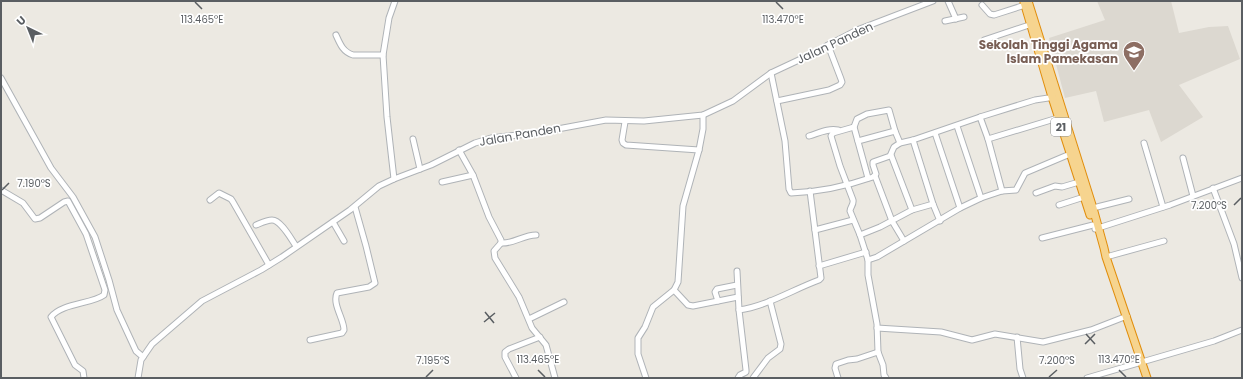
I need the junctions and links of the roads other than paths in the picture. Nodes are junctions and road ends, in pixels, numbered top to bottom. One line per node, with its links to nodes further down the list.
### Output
1 (395, 1): 13 (street)
2 (933, 1): 12 (street, Jalan Panden)
3 (948, 1): 7 (street)
4 (1026, 2): 5 (street); 9 (highway, 21)
5 (982, 5)
6 (964, 17): 7 (street)
7 (956, 19): 8 (street)
8 (945, 21)
9 (1033, 24): 11 (street); 16 (highway, 21)
10 (336, 35): 13 (street)
11 (984, 40)
12 (828, 45): 14 (street, Jalan Panden); 17 (street)
13 (384, 55): 44 (street)
14 (771, 74): 17 (street); 18 (street, Jalan Panden)
15 (1, 78): 102 (street)
16 (1055, 97): 19 (street); 20 (highway, 21)
17 (777, 101): 50 (street)
18 (703, 115): 21 (street, Jalan Panden); 35 (street)
19 (980, 117): 22 (street); 29 (street)
20 (1061, 117): 29 (street); 36 (highway, 21); 63 (highway, 21)
21 (625, 122): 34 (street, Jalan Panden); 35 (street)
22 (957, 126): 26 (street); 55 (street)
23 (854, 127): 24 (street); 25 (street); 31 (street)
24 (841, 131): 27 (street); 47 (street)
25 (895, 131): 31 (street); 32 (street)
26 (935, 133): 30 (street); 62 (street)
27 (809, 136)
28 (413, 139): 39 (street)
29 (988, 139): 51 (street)
30 (913, 140): 32 (street); 58 (street)
31 (858, 141): 42 (street)
32 (900, 143): 37 (street)
33 (1144, 143): 61 (street)
34 (459, 150): 39 (street, Jalan Panden); 40 (street)
35 (699, 150): 88 (street)
36 (1070, 154): 46 (highway, 21); 51 (street)
37 (891, 155): 41 (street); 64 (street)
38 (1183, 158): 53 (street)
39 (420, 169): 44 (street, Jalan Panden)
40 (473, 174): 45 (street); 78 (street)
41 (875, 176): 42 (street); 66 (street)
42 (868, 178): 47 (street)
43 (1242, 178): 48 (street)
44 (394, 179): 60 (street, Jalan Panden)
45 (442, 182)
46 (1079, 182): 52 (street); 54 (highway, 21)
47 (847, 185): 50 (street); 65 (street)
48 (1213, 188): 53 (street); 86 (street)
49 (1, 190): 105 (street)
50 (810, 191): 71 (street)
51 (1002, 191): 55 (street)
52 (1036, 192)
53 (1193, 196): 61 (street)
54 (1084, 197): 59 (street); 70 (highway, 21)
55 (981, 198): 62 (street)
56 (1130, 199): 63 (street)
57 (210, 200): 83 (street)
58 (933, 204): 64 (street); 67 (street)
59 (1059, 205)
60 (355, 207): 68 (street, Jalan Panden); 100 (street)
61 (1163, 207): 70 (street)
62 (960, 208): 67 (street)
63 (1093, 208): 70 (highway, 21)
64 (912, 210): 66 (street)
65 (853, 220): 71 (street); 73 (street)
66 (892, 221): 73 (street); 76 (street)
67 (940, 221): 76 (street)
68 (333, 222): 75 (street); 79 (street, Jalan Panden)
69 (256, 225): 79 (street)
70 (1096, 227): 74 (street); 81 (highway, 21)
71 (815, 230): 84 (street)
72 (536, 235): 78 (street)
73 (860, 235): 80 (street)
74 (1042, 238)
75 (344, 241)
76 (904, 241): 82 (street)
77 (1164, 241): 81 (street)
78 (501, 243): 95 (street)
79 (296, 246): 83 (street, Jalan Panden)
80 (866, 252): 82 (street); 84 (street)
81 (1105, 254): 94 (highway, 21)
82 (868, 260): 96 (street)
83 (269, 265): 102 (street, Jalan Panden)
84 (819, 266): 90 (street)
85 (737, 271): 87 (street)
86 (1242, 278)
87 (738, 286): 89 (street); 92 (street)
88 (674, 290): 92 (street); 109 (street)
89 (738, 297): 92 (street); 93 (street)
90 (770, 301): 93 (street); 111 (street)
91 (564, 302): 95 (street)
92 (718, 302)
93 (739, 310): 110 (street)
94 (1127, 316): 99 (street); 103 (highway, 21)
95 (529, 319): 98 (street)
96 (877, 328): 99 (street); 101 (street)
97 (1242, 330): 103 (street)
98 (540, 337): 107 (street); 108 (street)
99 (1017, 338): 113 (street)
100 (310, 340)
101 (878, 352): 104 (street); 112 (street)
102 (143, 357): 106 (street, Jalan Panden)
103 (1142, 363): 114 (street); 115 (highway, 21)
104 (884, 377)
105 (84, 378)
106 (138, 378)
107 (516, 378)
108 (555, 378)
109 (646, 378)
110 (738, 378)
111 (753, 378)
112 (838, 378)
113 (1023, 378)
114 (1087, 378)
115 (1147, 378)

